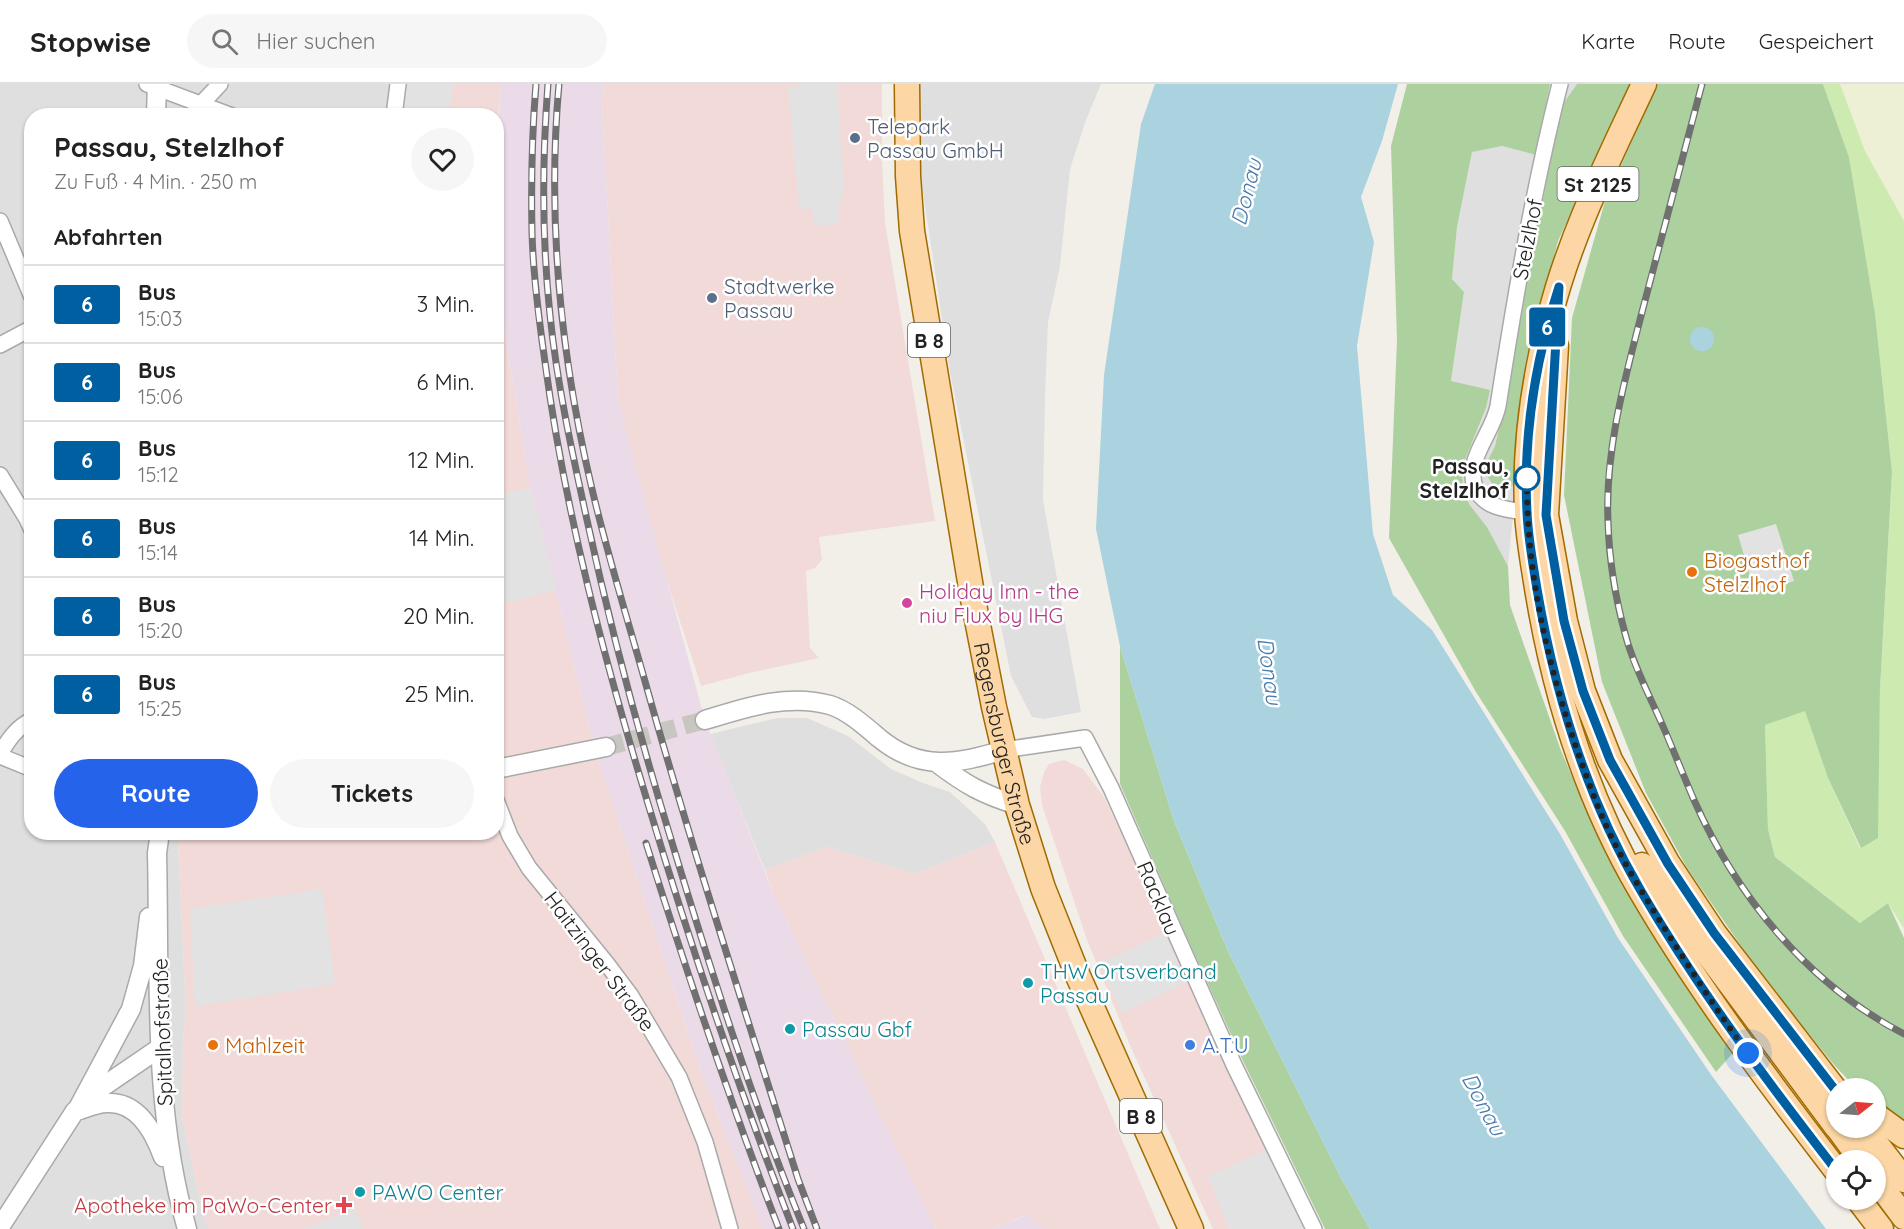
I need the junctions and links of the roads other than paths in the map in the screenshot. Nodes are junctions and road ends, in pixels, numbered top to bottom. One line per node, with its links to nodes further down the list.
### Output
1 (220, 84): 7 (street)
2 (398, 84): 10 (street)
3 (907, 84): 21 (main road, Regensburger Straße / B 8)
4 (1560, 84): 17 (street, Stelzlhof)
5 (1644, 84): 17 (main road, St 2125)
6 (153, 85): 7 (street); 8 (street)
7 (202, 103): 9 (street)
8 (155, 108)
9 (214, 108)
10 (395, 108)
11 (0, 221): 12 (street)
12 (24, 278)
13 (24, 332): 14 (street)
14 (0, 345)
15 (0, 475): 16 (street)
16 (24, 514)
17 (1537, 514): 26 (main road, St 2125); 31 (main road, St 2125)
18 (705, 720): 23 (street)
19 (24, 724): 22 (street)
20 (606, 747): 25 (street)
21 (1004, 750): 23 (street); 27 (main road, Regensburger Straße / B 8); 50 (street, Racklau)
22 (0, 755): 24 (street)
23 (937, 763): 27 (street)
24 (24, 766)
25 (504, 767)
26 (1594, 793): 36 (main road); 40 (main road)
27 (1017, 805): 49 (main road, Regensburger Straße / B 8)
28 (504, 821): 48 (street, Haitzinger Straße)
29 (159, 840): 30 (street, Spitalhofstraße)
30 (158, 853): 32 (street, Spitalhofstraße); 35 (street)
31 (1797, 1041): 33 (main road); 34 (main road)
32 (161, 1047): 35 (street); 43 (street, Spitalhofstraße)
33 (1826, 1078)
34 (1832, 1078)
35 (76, 1110): 43 (street); 46 (street)
36 (1826, 1112)
37 (1886, 1123): 38 (main road)
38 (1904, 1136)
39 (1872, 1138): 41 (main road)
40 (1826, 1157)
41 (1904, 1180)
42 (1886, 1193): 45 (main road)
43 (178, 1199): 47 (street, Spitalhofstraße)
44 (1867, 1210): 51 (main road)
45 (1904, 1217)
46 (0, 1227)
47 (187, 1229)
48 (730, 1229)
49 (1191, 1229)
50 (1314, 1229)
51 (1881, 1229)

